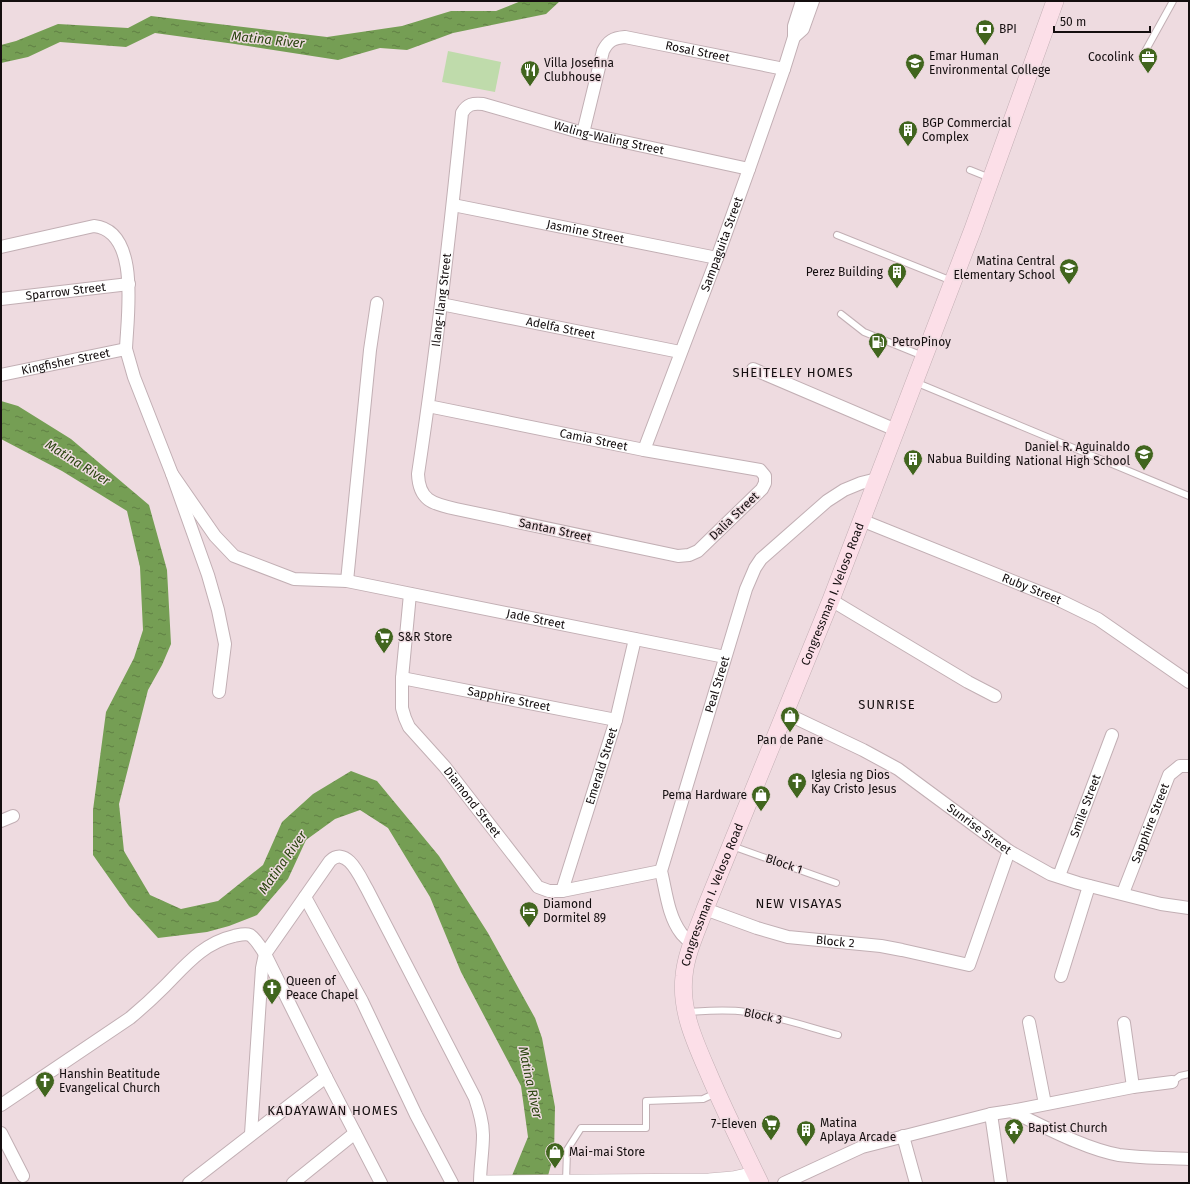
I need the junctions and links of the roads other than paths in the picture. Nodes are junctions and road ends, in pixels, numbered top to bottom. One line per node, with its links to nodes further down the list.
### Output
1 (802, 1): 5 (street, Sampaguita Street)
2 (813, 1): 5 (street, Sampaguita Street)
3 (1055, 1): 12 (main road, Congressman I. Veloso Road)
4 (1173, 1): 6 (lane)
5 (794, 37): 7 (street, Sampaguita Street)
6 (1142, 57)
7 (784, 69): 9 (street, Rosal Street); 10 (street, Sampaguita Street)
8 (470, 105): 9 (street, Waling-Waling Street); 13 (street, Ilang-Ilang Street)
9 (583, 133): 10 (street, Waling-Waling Street)
10 (749, 169): 16 (street, Sampaguita Street)
11 (970, 170): 12 (lane)
12 (991, 178): 17 (main road, Congressman I. Veloso Road)
13 (453, 205): 16 (street, Jasmine Street); 21 (street, Ilang-Ilang Street)
14 (837, 235): 17 (lane)
15 (1, 247): 18 (street)
16 (717, 258): 24 (street, Sampaguita Street)
17 (953, 281): 25 (main road, Congressman I. Veloso Road)
18 (129, 284): 19 (street, Sparrow Street); 23 (street)
19 (1, 299)
20 (377, 303): 39 (street)
21 (441, 304): 24 (street, Adelfa Street); 29 (street, Ilang-Ilang Street)
22 (841, 314): 25 (lane)
23 (126, 351): 27 (street, Kingfisher Street); 33 (street)
24 (680, 352): 31 (street, Sampaguita Street)
25 (924, 357): 28 (main road, Congressman I. Veloso Road)
26 (753, 369): 30 (street)
27 (1, 375)
28 (914, 382): 30 (main road, Congressman I. Veloso Road); 36 (lane)
29 (428, 406): 31 (street, Camia Street); 35 (street, Ilang-Ilang Street)
30 (896, 430): 34 (main road, Congressman I. Veloso Road)
31 (644, 450): 32 (street, Camia Street)
32 (760, 470): 38 (street, Dalia Street)
33 (172, 474): 39 (street, Jade Street); 46 (street)
34 (877, 479): 37 (main road, Congressman I. Veloso Road); 43 (street, Peal Street)
35 (425, 496): 38 (street, Santan Street)
36 (1189, 496)
37 (861, 520): 41 (main road, Congressman I. Veloso Road); 45 (street, Ruby Street)
38 (689, 556)
39 (347, 581): 40 (street, Jade Street)
40 (410, 594): 42 (street, Jade Street); 44 (street, Diamond Street)
41 (831, 600): 47 (street); 48 (main road, Congressman I. Veloso Road)
42 (635, 639): 43 (street, Jade Street); 49 (street, Emerald Street)
43 (725, 657): 56 (street, Peal Street)
44 (402, 678): 49 (street, Sapphire Street); 60 (street, Diamond Street)
45 (1189, 682)
46 (219, 692)
47 (995, 696)
48 (785, 713): 54 (main road, Congressman I. Veloso Road); 55 (street, Sunrise Street)
49 (616, 720): 60 (street, Emerald Street)
50 (1112, 735): 57 (street, Smile Street)
51 (1189, 766): 61 (street, Sapphire Street)
52 (13, 816): 53 (street)
53 (1, 821)
54 (731, 846): 58 (lane, Block 1); 64 (main road, Congressman I. Veloso Road)
55 (1009, 851): 57 (street, Sunrise Street); 64 (street, Block 2)
56 (661, 871): 60 (street, Diamond Street); 65 (street)
57 (1059, 876): 59 (street, Sunrise Street)
58 (836, 883)
59 (1089, 886): 61 (street, Sunrise Street); 67 (street)
60 (562, 891)
61 (1123, 894): 63 (street, Sunrise Street)
62 (305, 897): 66 (street); 93 (street); 94 (street)
63 (1189, 908)
64 (705, 909): 65 (main road, Congressman I. Veloso Road)
65 (692, 944): 68 (main road, Congressman I. Veloso Road)
66 (265, 954): 73 (street); 78 (street); 82 (street)
67 (1061, 976)
68 (685, 1012): 71 (lane, Block 3); 76 (main road, Congressman I. Veloso Road)
69 (1029, 1022): 77 (street)
70 (1124, 1023): 75 (street)
71 (838, 1035)
72 (1189, 1074): 74 (lane)
73 (326, 1077): 82 (street); 83 (street)
74 (1172, 1082): 75 (street)
75 (1133, 1087): 77 (street)
76 (717, 1093): 87 (main road, Congressman I. Veloso Road); 89 (lane)
77 (1045, 1104): 79 (street)
78 (1, 1105)
79 (1011, 1111): 80 (street); 85 (street)
80 (991, 1114): 84 (street); 97 (street)
81 (1, 1133): 86 (street)
82 (251, 1134): 90 (street)
83 (355, 1134): 91 (street); 92 (street)
84 (903, 1136): 95 (street); 96 (street)
85 (1189, 1159)
86 (23, 1176)
87 (758, 1178): 89 (street)
88 (491, 1182): 89 (street)
89 (562, 1182)
90 (189, 1183)
91 (293, 1183)
92 (381, 1183)
93 (452, 1183)
94 (480, 1183)
95 (784, 1183)
96 (916, 1183)
97 (1001, 1183)

